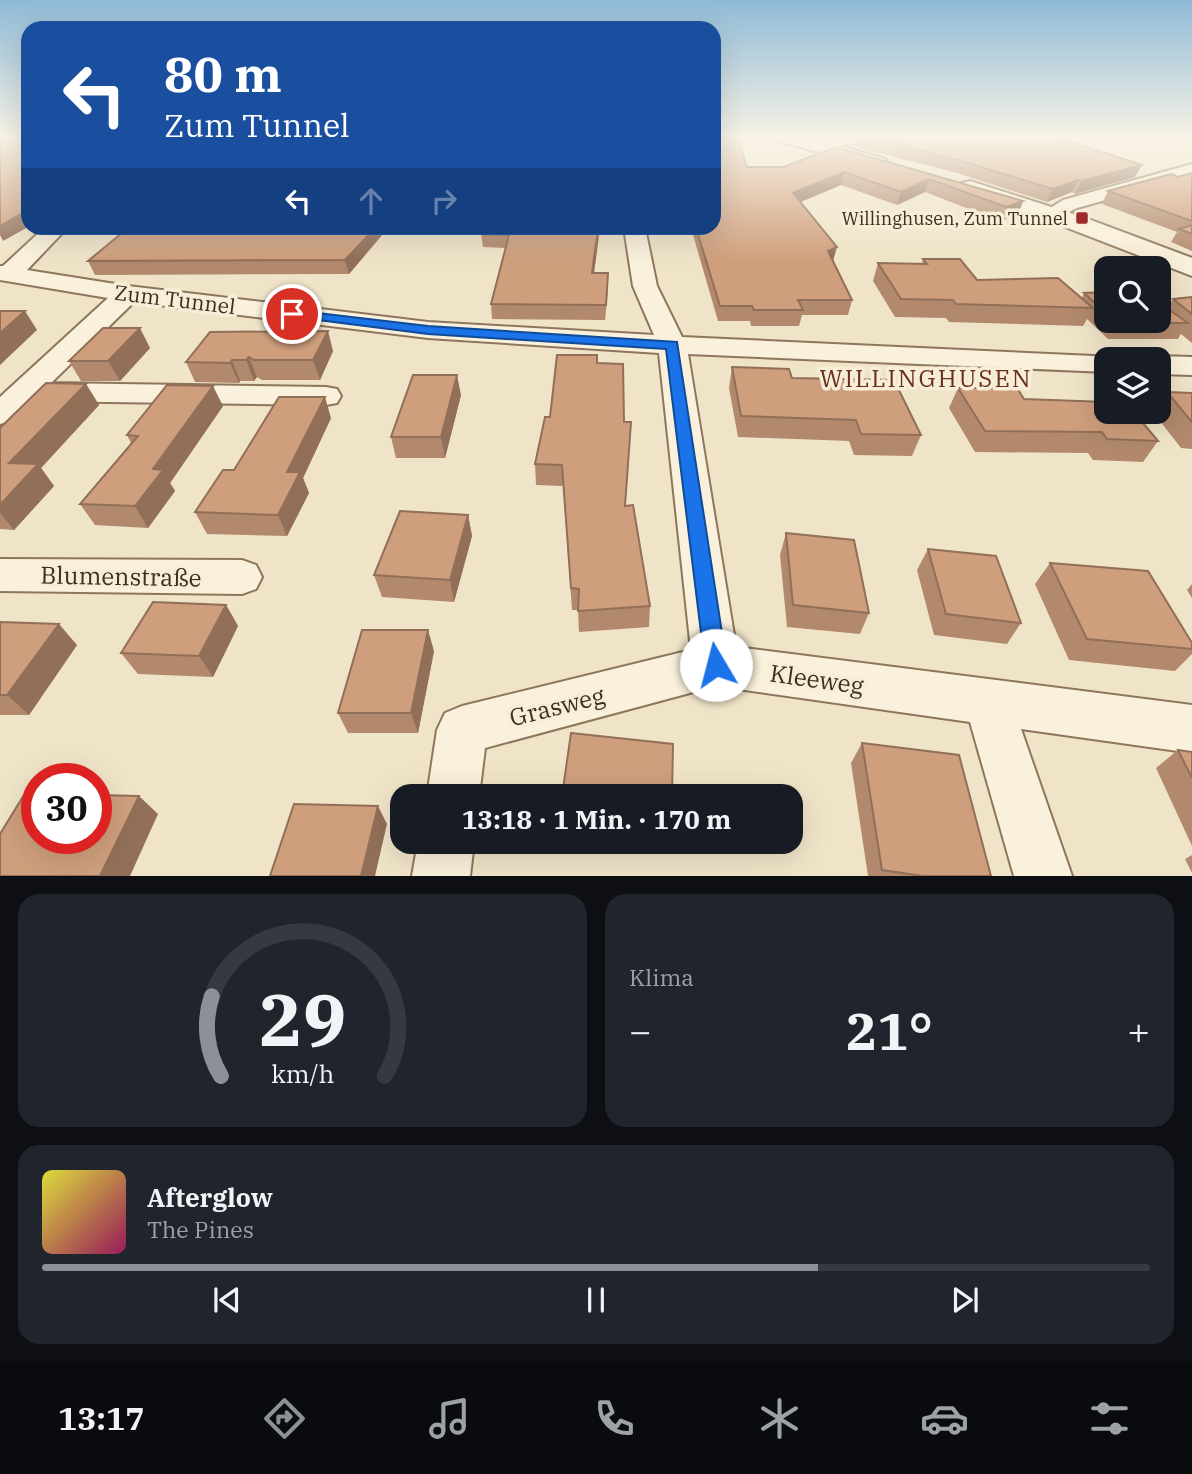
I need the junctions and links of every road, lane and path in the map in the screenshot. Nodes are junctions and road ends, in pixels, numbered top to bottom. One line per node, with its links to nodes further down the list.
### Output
1 (1164, 178): 3 (street)
2 (948, 181): 3 (street)
3 (1051, 214): 6 (street)
4 (48, 235): 7 (street)
5 (636, 235): 9 (street)
6 (1192, 268)
7 (5, 274): 8 (street, Zum Tunnel)
8 (128, 294): 9 (street, Zum Tunnel); 13 (street)
9 (672, 345): 10 (street, Zum Tunnel); 18 (street)
10 (1094, 363)
11 (1171, 365): 12 (street)
12 (1192, 366)
13 (24, 392): 14 (street); 15 (street)
14 (327, 396)
15 (0, 414)
16 (0, 575): 17 (street, Blumenstraße)
17 (242, 577)
18 (716, 665): 19 (street, Kleeweg); 21 (street, Grasweg)
19 (988, 702): 20 (street, Kleeweg); 24 (street)
20 (1192, 729)
21 (455, 784)
22 (444, 854): 23 (street)
23 (441, 876)
24 (1043, 876)

